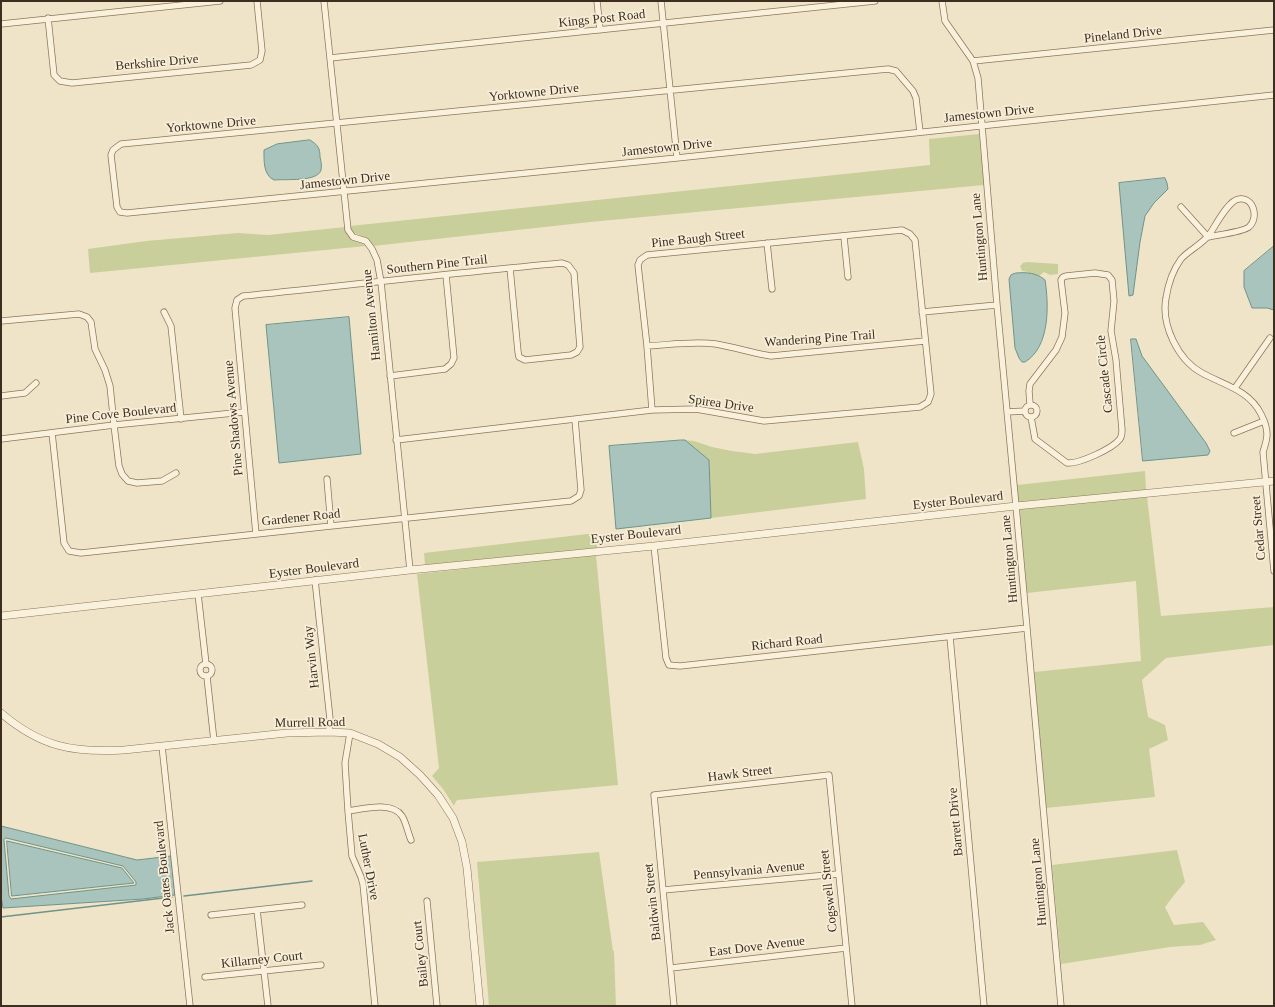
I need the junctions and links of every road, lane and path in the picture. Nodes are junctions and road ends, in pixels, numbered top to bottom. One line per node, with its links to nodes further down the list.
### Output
1 (220, 1): 8 (street)
2 (257, 1): 8 (street, Berkshire Drive)
3 (324, 1): 13 (street, Hamilton Avenue)
4 (596, 1): 11 (street)
5 (661, 1): 10 (street)
6 (875, 1): 10 (street, Kings Post Road)
7 (942, 1): 14 (street, Huntington Lane)
8 (48, 18): 9 (street)
9 (1, 24)
10 (663, 24): 11 (street, Kings Post Road); 15 (street)
11 (600, 30): 13 (street, Kings Post Road)
12 (1274, 30): 14 (street, Pineland Drive)
13 (330, 58): 17 (street, Hamilton Avenue)
14 (973, 61): 18 (street, Huntington Lane)
15 (669, 90): 17 (street, Yorktowne Drive); 19 (street, Yorktowne Drive); 21 (street)
16 (1274, 95): 18 (street, Jamestown Drive)
17 (336, 124): 20 (street, Yorktowne Drive); 22 (street, Hamilton Avenue)
18 (981, 126): 19 (street, Jamestown Drive); 34 (street, Huntington Lane)
19 (920, 132): 21 (street, Jamestown Drive)
20 (111, 155): 22 (street, Jamestown Drive)
21 (676, 158): 22 (street, Jamestown Drive)
22 (344, 192): 31 (street, Hamilton Avenue)
23 (1181, 207): 26 (street)
24 (910, 234): 25 (street, Pine Baugh Street); 36 (street, Spirea Drive)
25 (844, 237): 27 (street, Pine Baugh Street); 30 (street)
26 (1208, 237): 26 (street); 43 (street)
27 (768, 243): 32 (street); 40 (street, Pine Baugh Street)
28 (510, 268): 28 (street, Southern Pine Trail); 29 (street, Southern Pine Trail)
29 (446, 275): 31 (street, Southern Pine Trail); 41 (street)
30 (848, 277)
31 (381, 282): 33 (street, Southern Pine Trail); 41 (street, Hamilton Avenue)
32 (772, 289)
33 (237, 300): 48 (street, Pine Shadows Avenue)
34 (997, 305): 36 (street); 49 (street, Huntington Lane)
35 (164, 312): 51 (street)
36 (922, 312): 39 (street, Spirea Drive)
37 (1, 322): 54 (street)
38 (1270, 338): 43 (street)
39 (925, 341): 40 (street, Wandering Pine Trail); 46 (street, Spirea Drive)
40 (647, 346): 46 (street, Pine Baugh Street)
41 (390, 376): 58 (street, Hamilton Avenue)
42 (36, 383): 44 (street)
43 (1235, 388): 53 (street)
44 (1, 396)
45 (1030, 404): 47 (street); 50 (street, Cascade Circle); 50 (street, Cascade Circle)
46 (652, 410): 52 (street, Spirea Drive)
47 (1025, 411): 49 (street); 50 (street)
48 (244, 412): 51 (street, Pine Cove Boulevard); 66 (street, Pine Shadows Avenue)
49 (1007, 412): 63 (street, Huntington Lane)
50 (1031, 417)
51 (181, 419): 54 (street, Pine Cove Boulevard)
52 (575, 419): 58 (street, Spirea Drive); 64 (street, Gardener Road)
53 (1264, 421): 56 (street); 62 (street, Cedar Street)
54 (114, 425): 55 (street, Pine Cove Boulevard); 59 (street)
55 (52, 432): 57 (street, Pine Cove Boulevard); 66 (street, Gardener Road)
56 (1234, 433)
57 (1, 439)
58 (396, 440): 64 (street, Hamilton Avenue)
59 (176, 473)
60 (327, 478): 65 (street)
61 (1274, 481): 62 (street, Eyster Boulevard)
62 (1266, 482): 63 (street, Eyster Boulevard); 69 (street, Cedar Street)
63 (1016, 506): 67 (street, Eyster Boulevard); 73 (street, Huntington Lane)
64 (404, 518): 65 (street, Gardener Road); 68 (street, Hamilton Avenue)
65 (331, 526): 66 (street, Gardener Road)
66 (256, 534)
67 (654, 546): 68 (street, Eyster Boulevard); 74 (street, Richard Road)
68 (410, 570): 70 (street, Eyster Boulevard)
69 (1274, 571)
70 (315, 580): 71 (street, Eyster Boulevard); 78 (street, Harvin Way)
71 (198, 594): 72 (street, Eyster Boulevard); 75 (street)
72 (1, 616)
73 (1027, 628): 74 (street, Richard Road); 105 (street, Huntington Lane)
74 (950, 636): 104 (street, Barrett Drive)
75 (206, 664): 76 (street); 76 (street)
76 (207, 677): 80 (street)
77 (1, 713): 81 (street, Murrell Road)
78 (329, 732): 79 (street, Murrell Road); 80 (street, Murrell Road)
79 (350, 733): 84 (street, Luther Drive); 101 (street, Murrell Road)
80 (214, 741): 81 (street, Murrell Road)
81 (162, 746): 97 (street, Jack Oates Boulevard)
82 (829, 775): 83 (street, Hawk Street); 86 (street, Cogswell Street)
83 (654, 795): 87 (street, Baldwin Street)
84 (348, 811): 85 (street); 99 (street, Luther Drive)
85 (411, 840)
86 (838, 874): 87 (street, Pennsylvania Avenue); 92 (street, Cogswell Street)
87 (663, 890): 94 (street, Baldwin Street)
88 (427, 901): 100 (street, Bailey Court)
89 (302, 905): 90 (street)
90 (257, 910): 91 (street); 95 (street)
91 (211, 915)
92 (846, 948): 94 (street, East Dove Avenue); 103 (street, Cogswell Street)
93 (321, 965): 95 (street, Killarney Court)
94 (671, 968): 102 (street, Baldwin Street)
95 (264, 971): 96 (street, Killarney Court); 98 (street)
96 (205, 977)
97 (190, 1006)
98 (268, 1006)
99 (375, 1006)
100 (437, 1006)
101 (480, 1006)
102 (674, 1006)
103 (852, 1006)
104 (984, 1006)
105 (1062, 1006)

